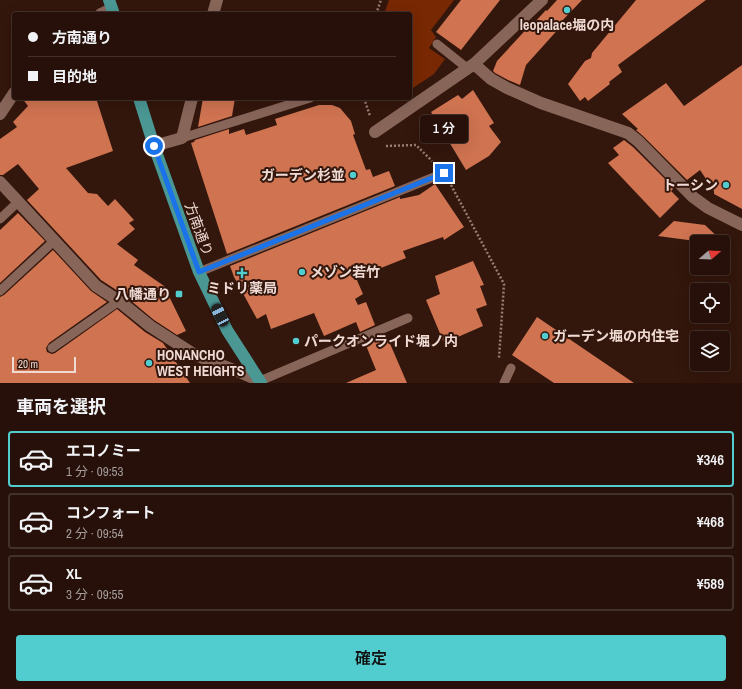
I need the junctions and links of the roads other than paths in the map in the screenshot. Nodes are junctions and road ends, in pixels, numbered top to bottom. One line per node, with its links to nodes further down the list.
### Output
1 (217, 0): 3 (street)
2 (542, 0): 5 (street)
3 (214, 12)
4 (438, 44): 5 (lane)
5 (470, 66): 11 (street); 18 (street)
6 (12, 96): 10 (street)
7 (140, 100): 13 (main road, 方南通り)
8 (192, 100): 12 (street)
9 (304, 100): 12 (lane)
10 (0, 114)
11 (375, 132)
12 (182, 138): 13 (street)
13 (154, 146): 20 (main road, 方南通り)
14 (444, 173): 20 (lane)
15 (0, 182): 16 (street)
16 (18, 202): 17 (lane); 19 (street)
17 (0, 219)
18 (742, 225)
19 (54, 241): 21 (lane); 22 (street)
20 (199, 272): 26 (main road, 方南通り)
21 (0, 291)
22 (118, 302): 24 (lane); 26 (street)
23 (408, 318): 26 (lane)
24 (52, 348)
25 (511, 368): 27 (lane)
26 (260, 382)
27 (504, 383)

